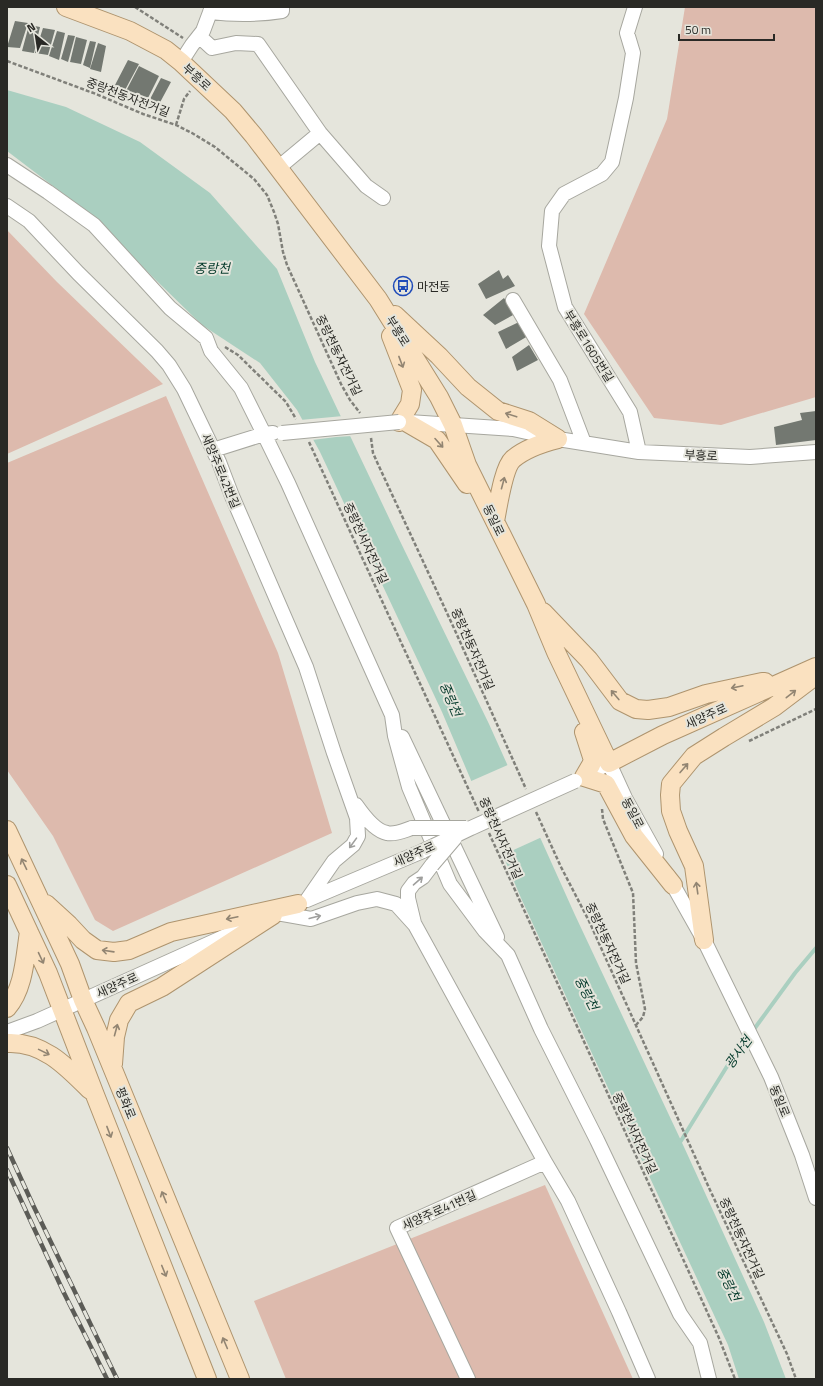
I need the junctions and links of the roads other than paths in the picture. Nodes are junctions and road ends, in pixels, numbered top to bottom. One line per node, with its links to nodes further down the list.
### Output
1 (66, 7): 6 (main road, 부흥로)
2 (282, 7): 4 (street)
3 (635, 7): 20 (street, 부흥로1605번길)
4 (211, 9): 5 (street)
5 (199, 36): 6 (street); 7 (street)
6 (181, 62): 9 (main road, 부흥로)
7 (320, 133): 9 (street); 10 (street)
8 (7, 165): 16 (street)
9 (278, 168): 12 (main road, 부흥로)
10 (383, 198)
11 (7, 206): 19 (street, 새양주로42번길)
12 (378, 299): 14 (main road, one-way to 14); 15 (main road, 부흥로); 17 (main road, one-way to 12)
13 (513, 300): 18 (street)
14 (402, 422): 15 (street); 16 (street, bridge); 22 (main road, one-way to 22)
15 (453, 425): 17 (street, 부흥로); 22 (main road, 동일로)
16 (264, 434): 19 (street); 28 (street)
17 (558, 439): 18 (street, 부흥로); 22 (main road, one-way to 17)
18 (584, 443): 20 (street, 부흥로)
19 (213, 450): 31 (street, 새양주로42번길)
20 (639, 452): 21 (street, 부흥로)
21 (816, 452)
22 (498, 528): 23 (main road, 동일로)
23 (536, 604): 24 (main road, 동일로); 27 (main road, one-way to 23)
24 (556, 652): 29 (main road, 동일로); 30 (main road)
25 (816, 667): 27 (main road, 새양주로)
26 (816, 675): 41 (main road, one-way to 26)
27 (775, 685): 29 (main road, 새양주로)
28 (392, 715): 42 (street); 42 (street)
29 (609, 763): 30 (street, 새양주로); 34 (street, 동일로)
30 (579, 779): 33 (street, 새양주로, bridge); 34 (main road)
31 (349, 793): 33 (street, bridge); 37 (street, one-way to 37)
32 (7, 830): 36 (main road, 평화로, one-way to 32)
33 (466, 830): 37 (street, 새양주로, bridge); 39 (street, one-way to 33, bridge)
34 (673, 884): 41 (street, 동일로)
35 (7, 885): 40 (main road)
36 (39, 898): 37 (main road, one-way to 36); 43 (main road, 평화로)
37 (302, 902): 38 (street, 새양주로)
38 (275, 914): 39 (street, one-way to 39); 43 (street, 새양주로); 48 (main road, one-way to 38)
39 (415, 925): 50 (street)
40 (29, 932): 44 (main road); 45 (main road, one-way to 45)
41 (704, 940): 51 (street, 동일로)
42 (503, 950): 56 (street)
43 (83, 1000): 45 (street, 새양주로); 48 (main road, 평화로)
44 (7, 1008)
45 (62, 1010): 46 (street, 새양주로); 49 (main road)
46 (7, 1032)
47 (7, 1043): 49 (main road, one-way to 49)
48 (112, 1069): 53 (main road, 평화로, one-way to 48)
49 (95, 1095): 52 (main road, one-way to 52)
50 (545, 1162): 54 (street, 새양주로41번길); 55 (street)
51 (816, 1198)
52 (207, 1379)
53 (240, 1379)
54 (468, 1379)
55 (648, 1379)
56 (709, 1379)

